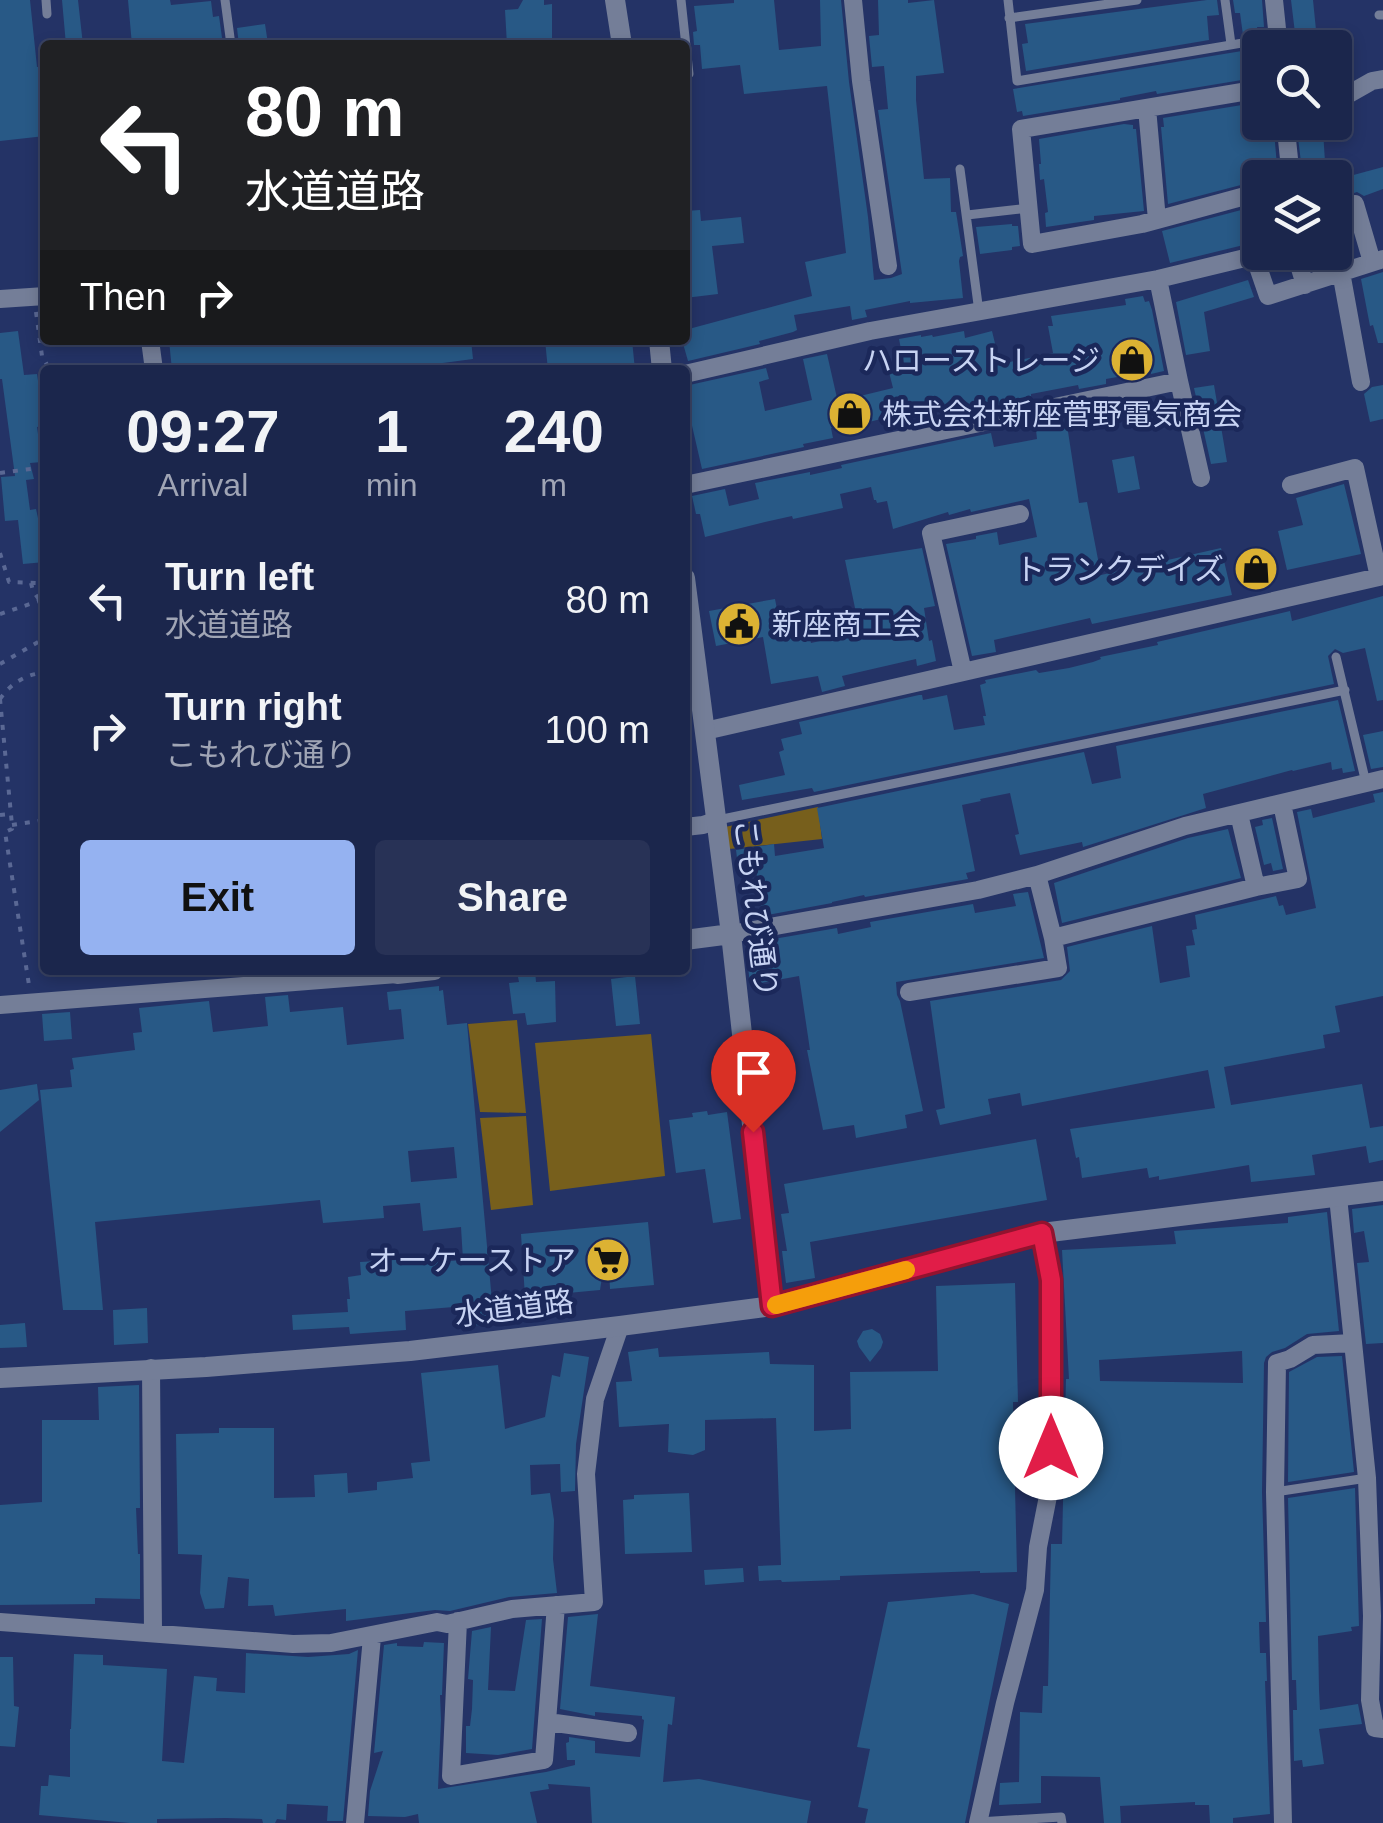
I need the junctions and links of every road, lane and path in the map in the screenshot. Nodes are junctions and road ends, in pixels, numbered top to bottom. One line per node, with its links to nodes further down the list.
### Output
1 (46, 0): 10 (lane)
2 (226, 0): 13 (lane)
3 (615, 0): 14 (street)
4 (681, 0): 15 (lane)
5 (853, 0): 29 (street)
6 (1008, 0): 11 (lane)
7 (1137, 0): 11 (lane)
8 (1224, 0): 16 (lane)
9 (1274, 0): 12 (street)
10 (47, 14)
11 (1009, 18): 16 (lane)
12 (1277, 30)
13 (231, 40)
14 (621, 40)
15 (685, 40)
16 (1231, 44): 17 (lane)
17 (1242, 44)
18 (1383, 79): 20 (street)
19 (1242, 92): 21 (street)
20 (1352, 92)
21 (1147, 108): 25 (street); 27 (street)
22 (960, 169): 26 (lane)
23 (1242, 197): 27 (street)
24 (1354, 204): 28 (street)
25 (1028, 208): 26 (lane); 27 (street)
26 (967, 214): 36 (lane)
27 (1157, 220)
28 (1378, 261): 31 (street)
29 (888, 266)
30 (1301, 270): 33 (street)
31 (1341, 272): 33 (street); 39 (street)
32 (1158, 279): 33 (street); 36 (street); 38 (street)
33 (1306, 284)
34 (0, 299): 35 (street)
35 (40, 301)
36 (978, 312): 37 (street)
37 (690, 373)
38 (1180, 381): 42 (street); 43 (street)
39 (1361, 382)
40 (40, 467): 41 (path)
41 (0, 473)
42 (1201, 478)
43 (690, 484)
44 (1291, 485): 47 (street)
45 (1020, 514): 56 (street)
46 (0, 553): 49 (path)
47 (1381, 576): 56 (street)
48 (40, 582): 49 (path)
49 (31, 583): 50 (path)
50 (39, 601): 51 (path)
51 (0, 614)
52 (690, 625): 61 (street, こもれび通り)
53 (40, 641): 55 (path)
54 (1336, 657): 59 (lane)
55 (0, 664)
56 (962, 672): 61 (street)
57 (40, 674): 60 (path)
58 (0, 684): 60 (path)
59 (1345, 690): 62 (lane); 67 (lane)
60 (1, 698): 64 (path)
61 (700, 719): 67 (street, こもれび通り)
62 (1374, 781): 63 (street)
63 (1282, 804): 65 (street); 72 (street)
64 (11, 814): 66 (path); 69 (path)
65 (1239, 814): 71 (street); 72 (street)
66 (0, 816)
67 (715, 820): 70 (street); 73 (street, こもれび通り)
68 (40, 821): 69 (path)
69 (12, 825): 77 (path)
70 (690, 827)
71 (1037, 875): 73 (street); 74 (street)
72 (1256, 887): 74 (street)
73 (730, 934): 75 (street); 83 (street, こもれび通り)
74 (1053, 938): 78 (street)
75 (690, 939)
76 (361, 975): 79 (street)
77 (30, 990)
78 (909, 992)
79 (0, 1005)
80 (1383, 1190): 81 (street, 水道道路)
81 (1338, 1198): 82 (street, 水道道路); 85 (street)
82 (1042, 1233): 83 (street, 水道道路); 99 (street)
83 (772, 1306): 84 (street, 水道道路)
84 (620, 1326): 86 (street, 水道道路); 90 (street)
85 (1353, 1343): 88 (street); 89 (street)
86 (151, 1368): 87 (street, 水道道路); 94 (street)
87 (0, 1378)
88 (1366, 1478): 89 (lane); 91 (street)
89 (1275, 1492): 102 (street)
90 (556, 1605): 92 (street); 96 (street)
91 (1378, 1615): 97 (street)
92 (458, 1621): 95 (street); 96 (street)
93 (0, 1622): 94 (street)
94 (153, 1632): 95 (street)
95 (372, 1637): 100 (street)
96 (548, 1722): 98 (street)
97 (1383, 1729)
98 (628, 1733)
99 (978, 1822): 101 (lane)
100 (354, 1823)
101 (1062, 1823)
102 (1284, 1823)

